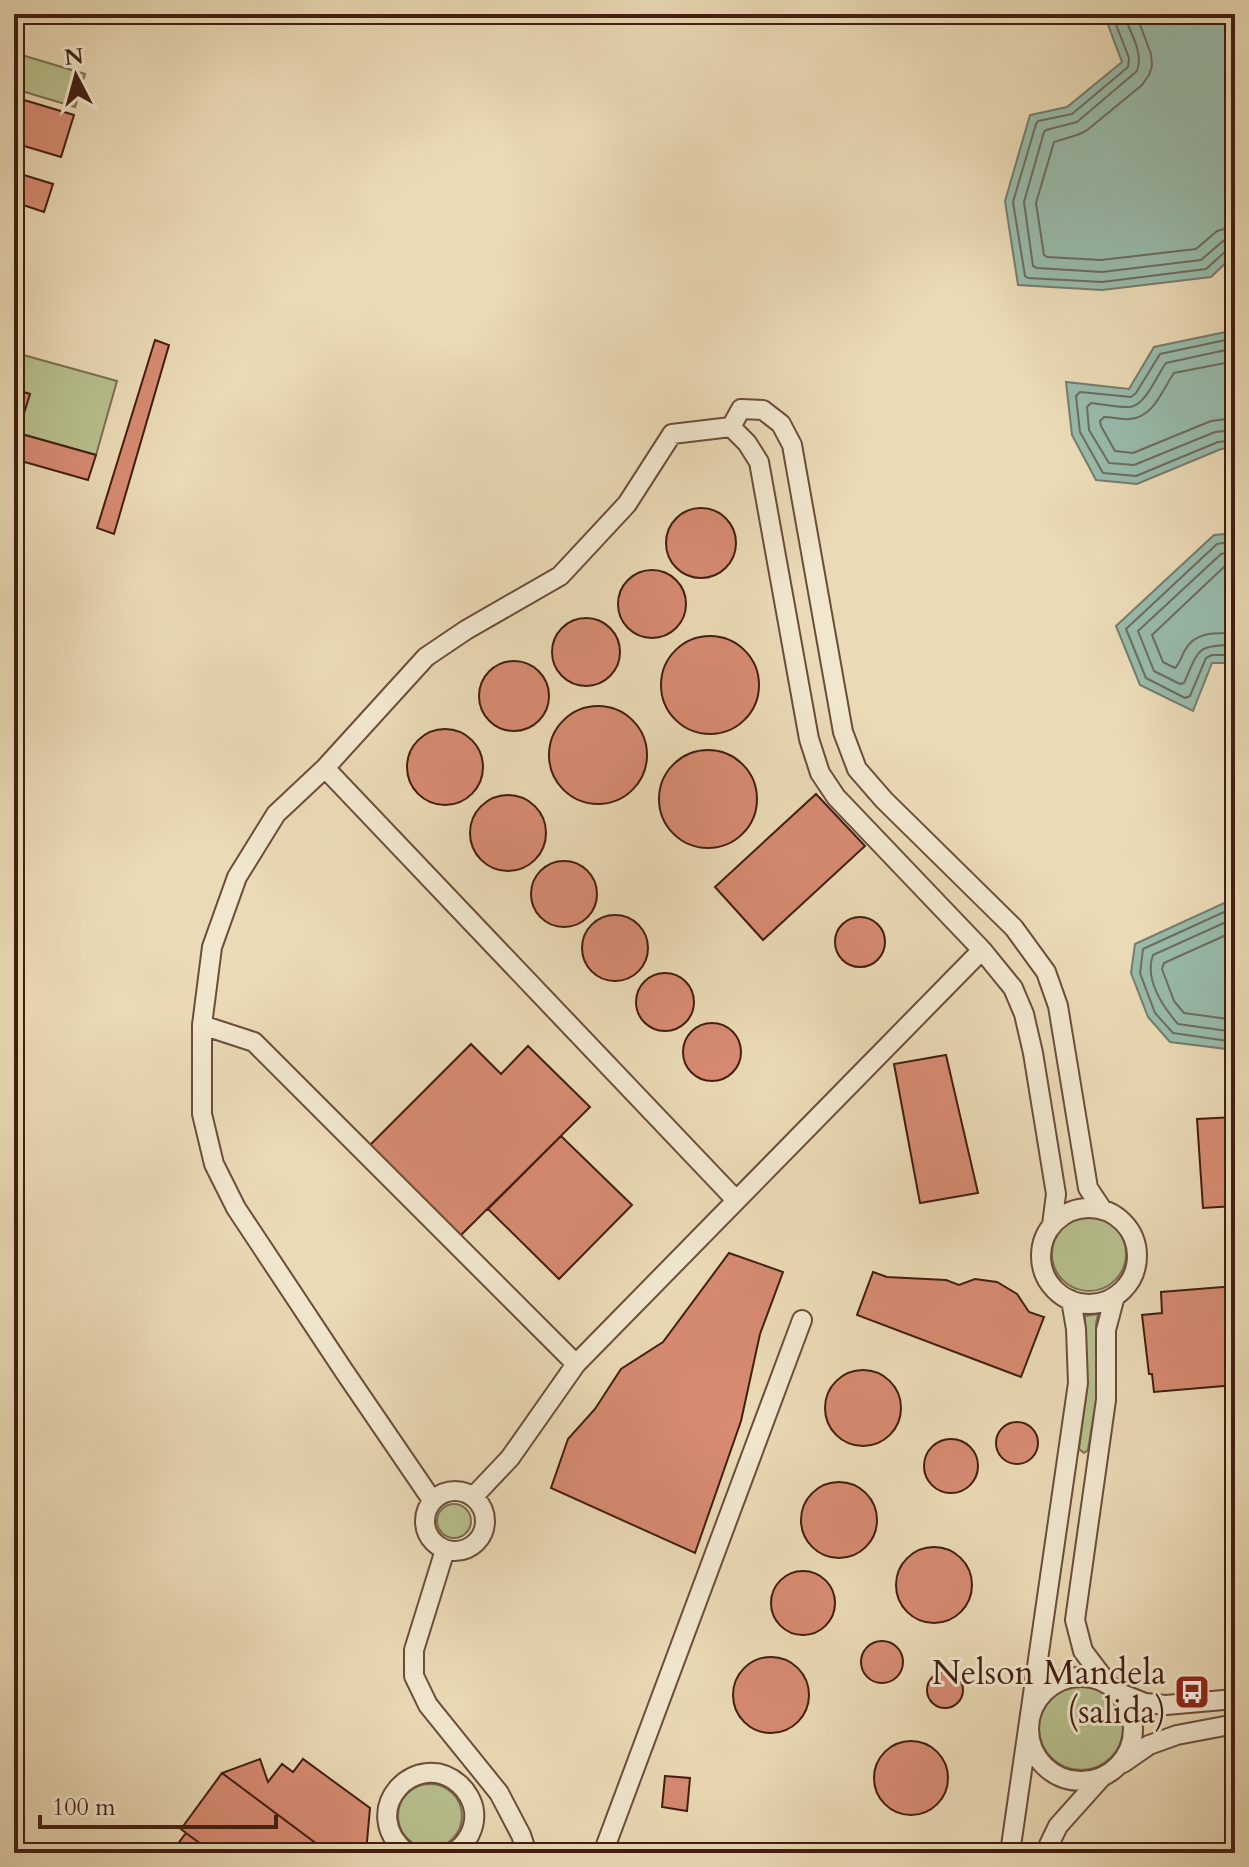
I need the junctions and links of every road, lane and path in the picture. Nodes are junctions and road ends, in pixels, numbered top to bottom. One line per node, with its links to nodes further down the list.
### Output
1 (731, 427): 2 (street); 3 (street); 5 (street)
2 (325, 768): 4 (street); 7 (street)
3 (982, 950): 6 (street); 7 (street)
4 (202, 1025): 13 (street); 15 (street)
5 (1066, 1048): 6 (street); 8 (street)
6 (1033, 1053): 9 (street)
7 (736, 1200): 13 (street)
8 (1102, 1209): 9 (street); 10 (street)
9 (1052, 1225): 11 (street)
10 (1115, 1296): 11 (street); 17 (street)
11 (1071, 1300): 20 (street)
12 (802, 1320): 28 (street)
13 (576, 1364): 14 (street)
14 (474, 1496): 15 (street); 16 (street)
15 (432, 1500): 16 (street)
16 (445, 1550): 27 (street)
17 (1114, 1688): 18 (street); 20 (street); 21 (street)
18 (1235, 1699)
19 (1235, 1724): 21 (street)
20 (1029, 1726): 22 (street); 29 (street)
21 (1120, 1764): 22 (street)
22 (1101, 1778): 30 (street)
23 (387, 1821): 24 (street); 25 (street); 26 (street)
24 (457, 1852)
25 (386, 1853)
26 (407, 1853)
27 (527, 1853)
28 (603, 1853)
29 (1010, 1853)
30 (1045, 1853)

